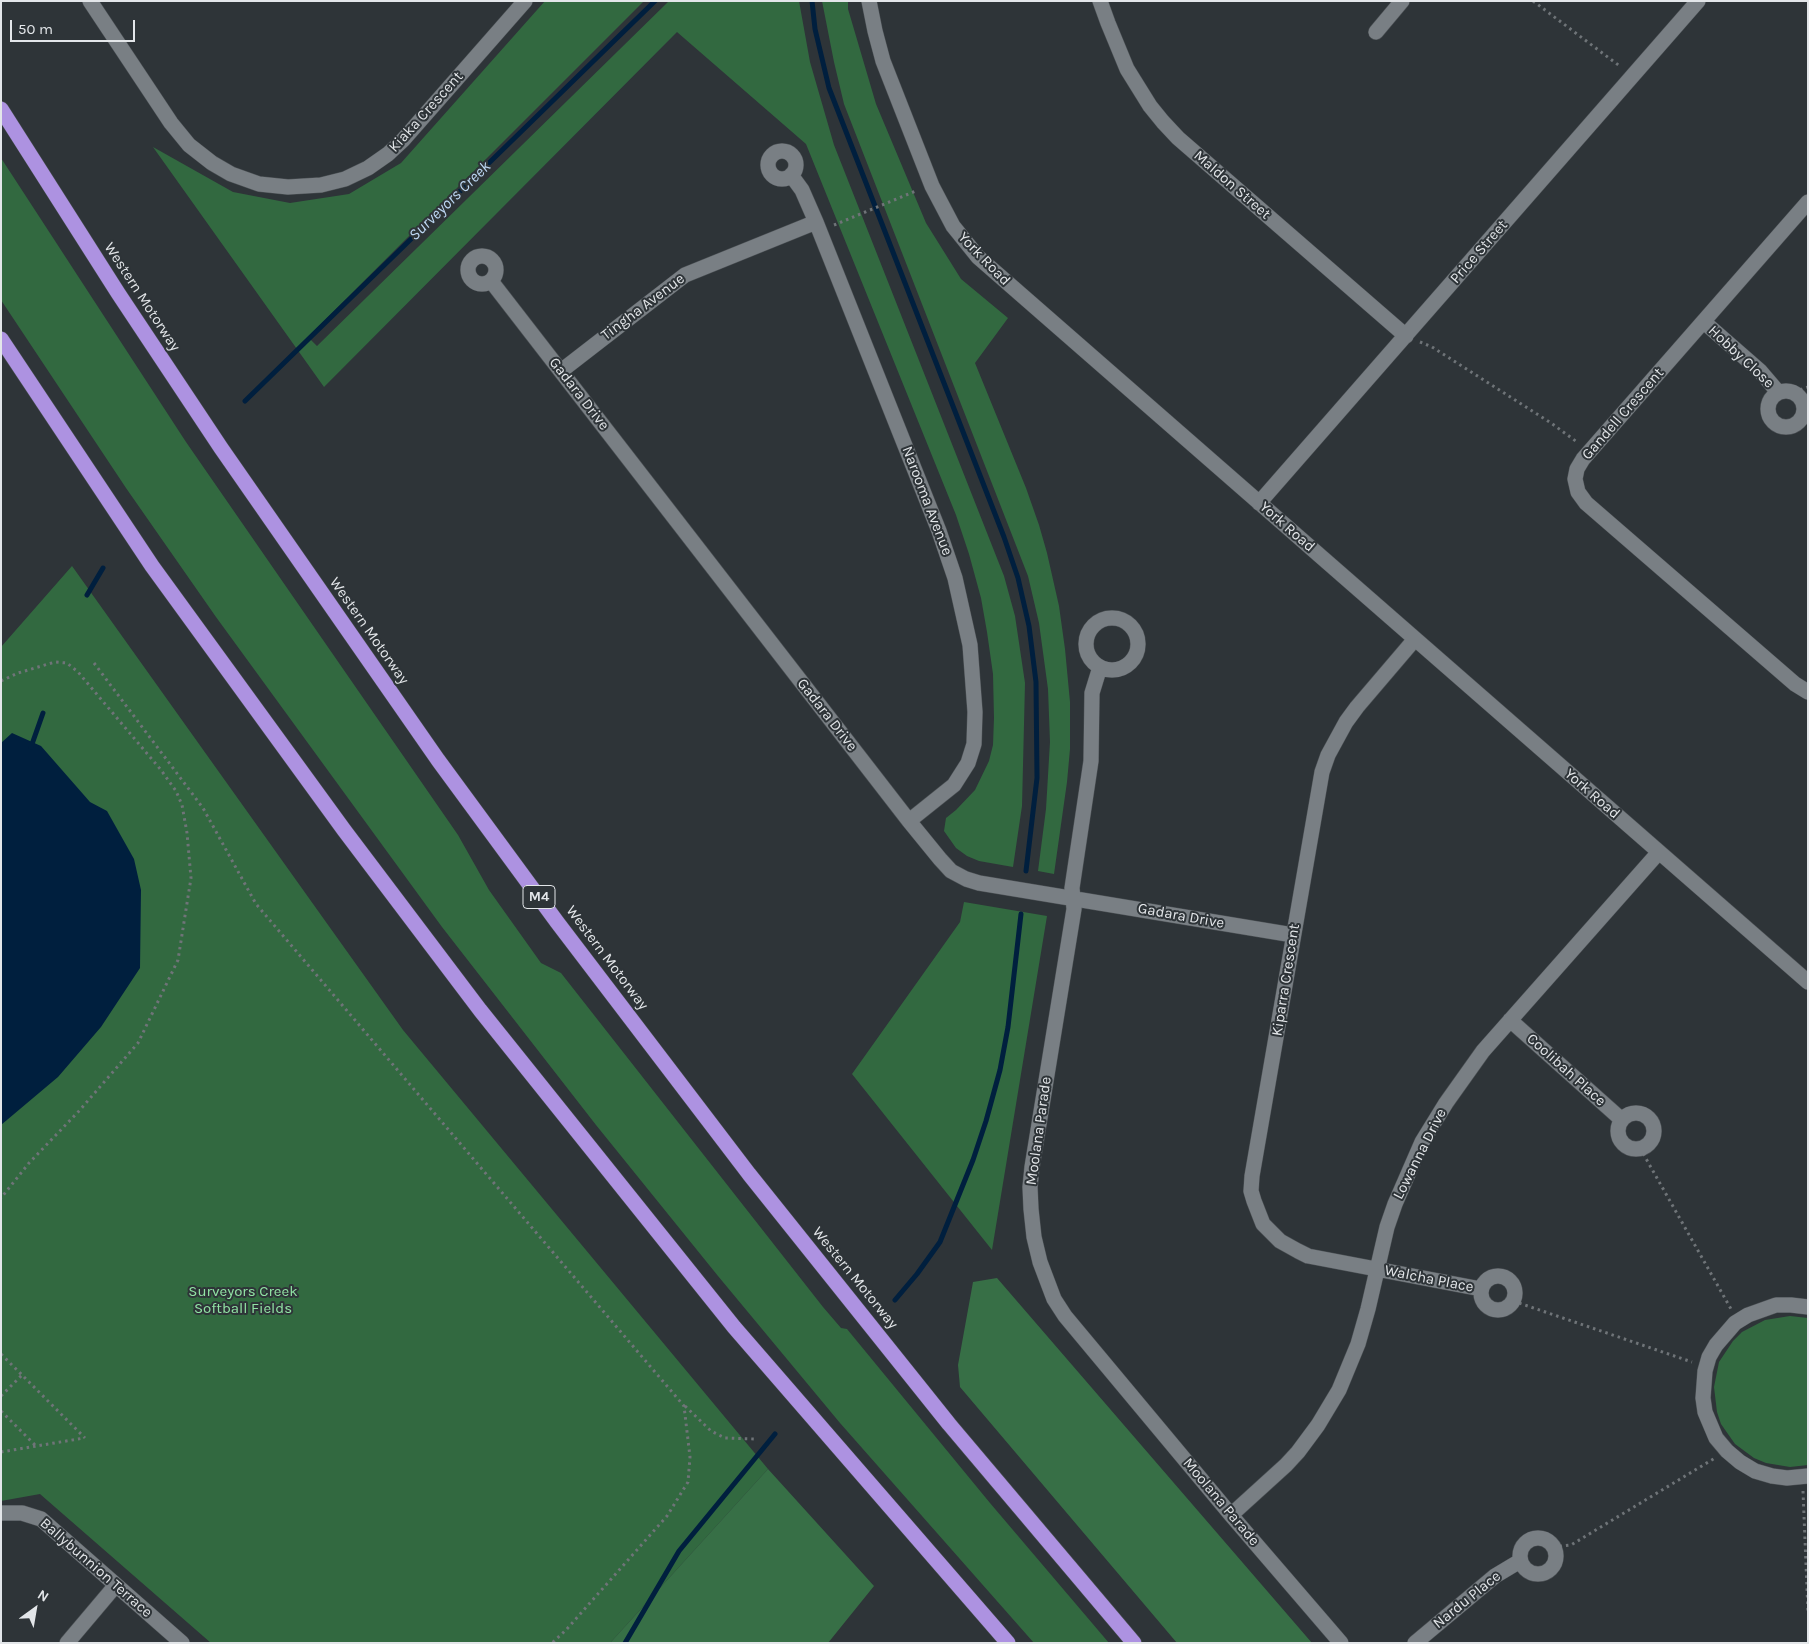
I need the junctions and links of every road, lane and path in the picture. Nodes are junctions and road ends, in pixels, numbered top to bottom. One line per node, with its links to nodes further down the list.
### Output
1 (90, 1): 2 (street, Kiaka Crescent)
2 (525, 1)
3 (870, 1): 12 (street, York Road)
4 (1100, 1): 17 (street, Maldon Street)
5 (1402, 1): 8 (street)
6 (1533, 1): 9 (path)
7 (1698, 1): 9 (street, Price Street)
8 (1376, 32)
9 (1632, 76): 17 (street, Price Street)
10 (1, 109): 65 (highway, Western Motorway / M4)
11 (792, 175): 14 (street, Narooma Avenue)
12 (932, 186): 14 (path); 23 (street, York Road)
13 (1808, 202): 16 (street, Gandell Crescent)
14 (816, 222): 19 (street, Tingha Avenue); 29 (street, Narooma Avenue)
15 (491, 281): 19 (street, Gadara Drive)
16 (1704, 322): 21 (street, Hobby Close); 22 (street, Gandell Crescent)
17 (1406, 336): 22 (path); 23 (street, Price Street)
18 (1, 339): 60 (highway)
19 (561, 371): 29 (street, Gadara Drive)
20 (1801, 389): 21 (street, Hobby Close); 21 (street, Hobby Close)
21 (1778, 392)
22 (1590, 452): 28 (street, Gandell Crescent)
23 (1259, 503): 24 (street, York Road)
24 (1415, 640): 30 (street, York Road); 32 (street, Kiparra Crescent)
25 (94, 663): 47 (path)
26 (1100, 667): 31 (street, Moolana Parade)
27 (2, 680): 37 (path)
28 (1808, 692)
29 (909, 821): 31 (street, Gadara Drive)
30 (1658, 852): 33 (street, York Road); 34 (street, Lowanna Drive)
31 (1073, 898): 32 (street, Gadara Drive); 55 (street, Moolana Parade)
32 (1293, 935): 38 (street, Kiparra Crescent)
33 (1808, 982)
34 (1510, 1020): 35 (street, Coolibah Place); 38 (street, Lowanna Drive)
35 (1622, 1120): 36 (street); 36 (street)
36 (1640, 1148): 42 (path)
37 (1, 1198)
38 (1377, 1269): 39 (street, Walcha Place); 55 (street, Lowanna Drive)
39 (1481, 1289): 40 (street, Walcha Place); 40 (street, Walcha Place)
40 (1513, 1301): 44 (path)
41 (1808, 1307): 42 (street)
42 (1735, 1323): 44 (street)
43 (1, 1354): 45 (path)
44 (1705, 1371): 51 (street)
45 (22, 1375): 46 (path); 50 (path)
46 (1, 1396)
47 (684, 1406): 49 (path); 63 (path)
48 (1, 1411): 50 (path)
49 (755, 1439)
50 (37, 1447): 52 (path)
51 (1727, 1451): 53 (street); 56 (path)
52 (1, 1452)
53 (1805, 1477): 59 (path)
54 (1, 1513): 58 (street, Ballybunnion Terrace)
55 (1231, 1515): 66 (street, Moolana Parade)
56 (1553, 1547): 57 (street); 57 (street)
57 (1520, 1561): 67 (street, Nardu Place)
58 (116, 1585): 61 (street); 62 (street, Ballybunnion Terrace)
59 (1808, 1613)
60 (999, 1636): 64 (highway)
61 (66, 1643)
62 (182, 1643)
63 (552, 1643)
64 (1008, 1643)
65 (1134, 1643)
66 (1342, 1643)
67 (1416, 1643)

